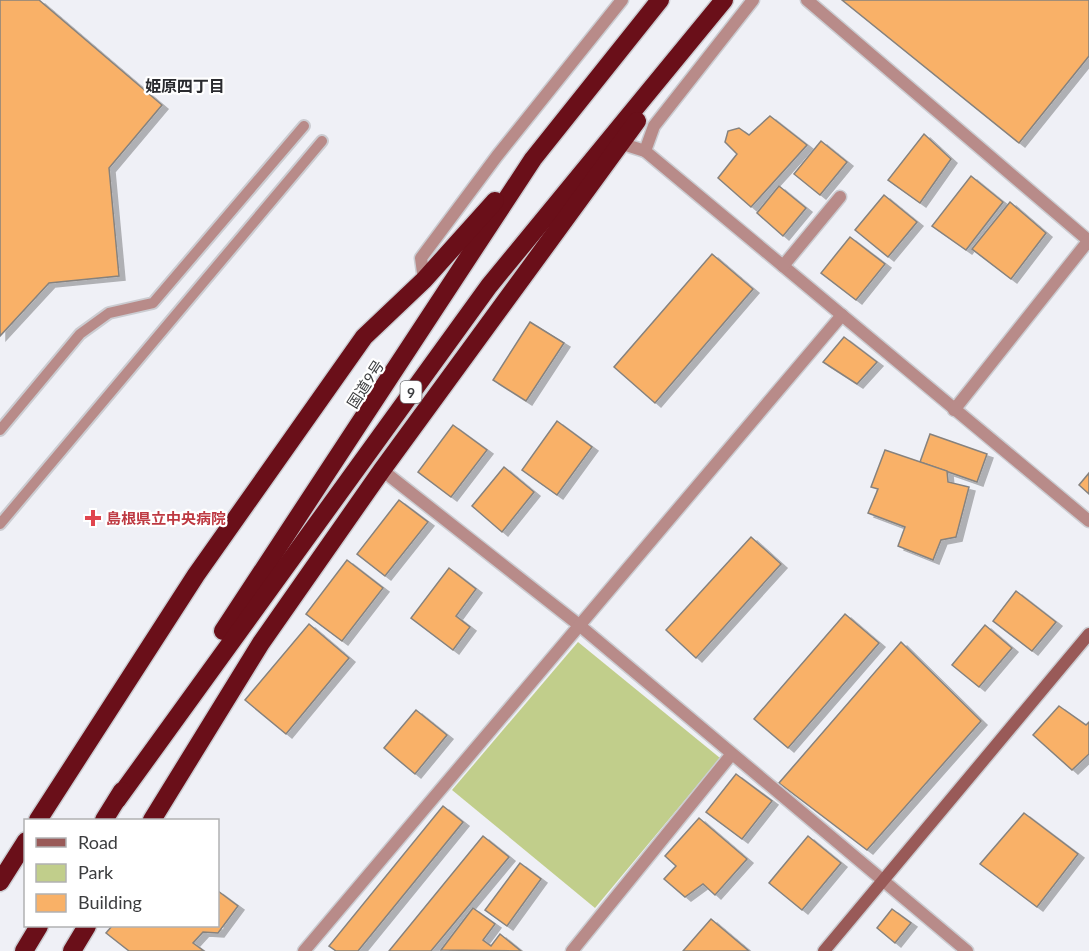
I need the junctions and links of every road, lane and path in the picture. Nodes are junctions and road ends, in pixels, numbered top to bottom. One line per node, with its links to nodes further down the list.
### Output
1 (622, 0): 15 (street)
2 (660, 0): 11 (highway, 国道9号 / 9)
3 (724, 0): 6 (highway, 国道9号 / 9)
4 (753, 0): 10 (street)
5 (807, 0): 13 (street)
6 (674, 61): 9 (highway, 国道9号 / 9); 25 (highway, 国道9号 / 9)
7 (304, 126): 18 (lane)
8 (322, 141): 21 (lane)
9 (622, 144): 10 (street); 19 (highway, 国道9号 / 9)
10 (645, 151): 14 (street)
11 (533, 159): 15 (highway, 9); 25 (highway, 国道9号 / 9)
12 (840, 196): 14 (street)
13 (1089, 241): 17 (street)
14 (783, 266): 16 (street)
15 (424, 280): 26 (highway, 9)
16 (842, 315): 17 (street); 22 (street)
17 (954, 410): 20 (street)
18 (0, 430)
19 (382, 470): 22 (street); 28 (highway, 9)
20 (1089, 521)
21 (0, 524)
22 (579, 625): 24 (street); 34 (street)
23 (1089, 634): 30 (street)
24 (731, 755): 30 (street); 37 (street)
25 (117, 800): 27 (highway, 国道9号 / 9)
26 (39, 819)
27 (105, 819)
28 (153, 819)
29 (24, 843): 31 (highway)
30 (884, 879): 38 (street); 39 (street)
31 (0, 882)
32 (38, 927): 35 (highway)
33 (86, 927): 36 (highway)
34 (308, 950)
35 (24, 951)
36 (72, 951)
37 (572, 951)
38 (824, 951)
39 (967, 951)

